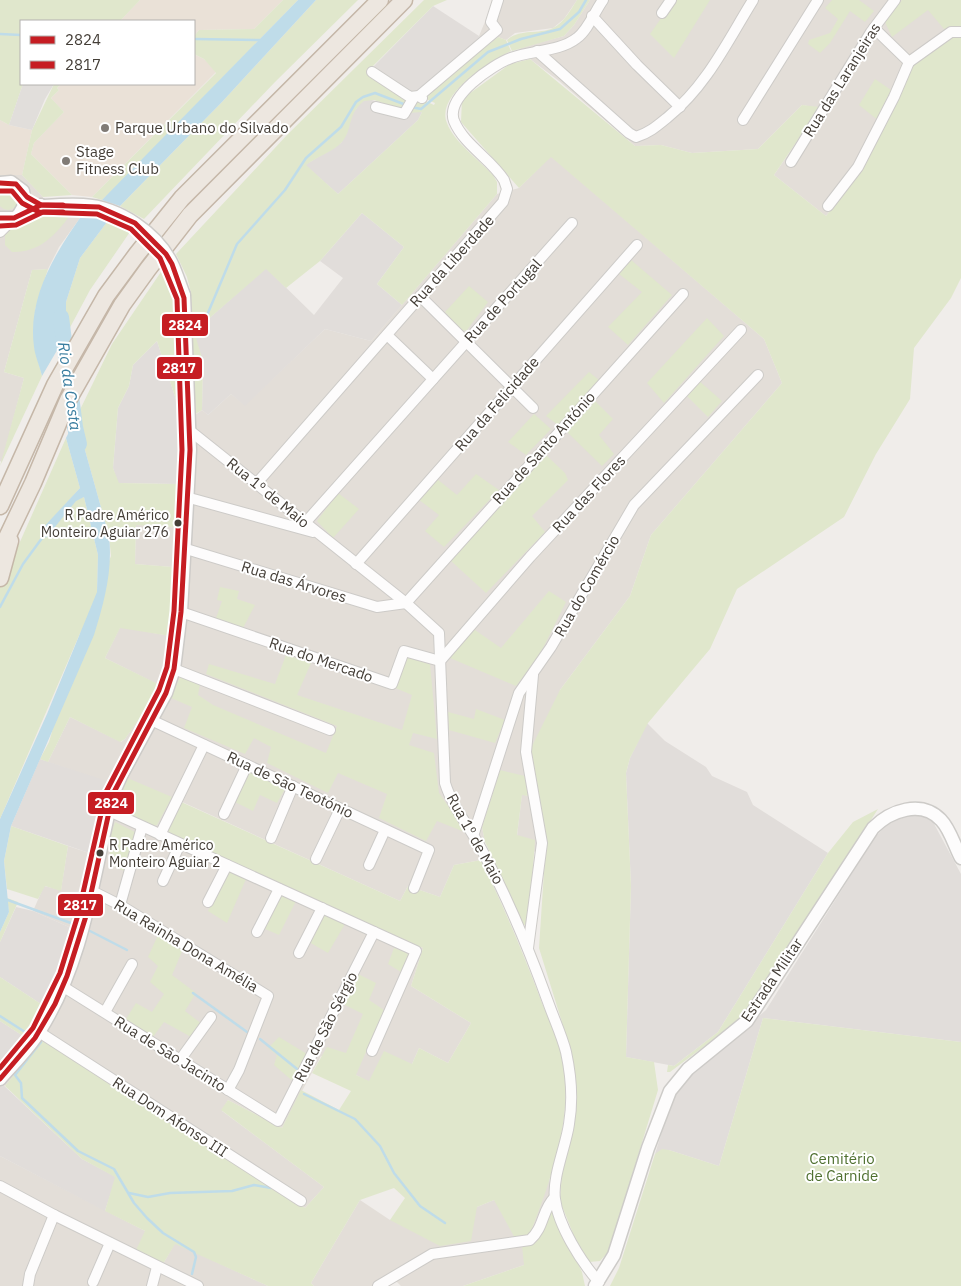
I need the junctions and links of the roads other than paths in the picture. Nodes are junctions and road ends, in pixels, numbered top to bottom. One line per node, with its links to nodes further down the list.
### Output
1 (380, 0): 40 (highway)
2 (404, 0): 45 (highway)
3 (498, 0): 16 (street)
4 (603, 0): 10 (street, Rua da Liberdade)
5 (671, 0): 9 (street)
6 (818, 0): 19 (street)
7 (894, 0): 11 (street, Rua das Laranjeiras)
8 (751, 1): 18 (street)
9 (662, 13)
10 (592, 16): 13 (street, Rua da Liberdade); 18 (street)
11 (874, 28): 14 (street); 20 (street, Rua das Laranjeiras)
12 (961, 32): 14 (street)
13 (537, 51): 18 (street); 31 (street, Rua da Liberdade)
14 (909, 62): 24 (street)
15 (372, 72): 16 (street)
16 (416, 98): 17 (street)
17 (376, 107)
18 (680, 107)
19 (743, 120)
20 (791, 162)
21 (0, 183): 22 (street)
22 (23, 190): 23 (street); 25 (street)
23 (42, 205): 25 (street); 39 (street, bridge)
24 (828, 206)
25 (16, 217): 26 (street); 28 (street)
26 (0, 218)
27 (572, 222): 34 (street, Rua de Portugal)
28 (0, 232)
29 (637, 245): 37 (street, Rua da Felicidade)
30 (683, 294): 52 (street, Rua de Santo António)
31 (420, 296): 33 (street, Rua da Liberdade); 34 (street)
32 (741, 330): 54 (street, Rua das Flores)
33 (387, 335): 36 (street); 41 (street, Rua da Liberdade)
34 (466, 342): 36 (street, Rua de Portugal); 37 (street)
35 (758, 375): 56 (street, Rua do Comércio)
36 (433, 379): 46 (street, Rua de Portugal)
37 (512, 387): 38 (street); 50 (street, Rua da Felicidade)
38 (533, 408)
39 (189, 430): 41 (street, Rua 1º de Maio); 42 (street)
40 (14, 476): 43 (highway); 44 (highway)
41 (256, 484): 46 (street, Rua 1º de Maio)
42 (186, 497): 47 (street); 48 (street)
43 (0, 500)
44 (0, 506)
45 (17, 518): 49 (highway); 51 (highway)
46 (305, 523): 47 (street, Rua 1º de Maio)
47 (319, 534): 50 (street, Rua 1º de Maio)
48 (184, 548): 52 (street, Rua das Árvores); 53 (street)
49 (0, 552)
50 (356, 564): 52 (street, Rua 1º de Maio)
51 (0, 578)
52 (406, 602): 54 (street, Rua 1º de Maio)
53 (181, 612): 54 (street, Rua do Mercado); 55 (street)
54 (440, 661): 67 (street, Rua 1º de Maio)
55 (174, 669): 57 (street); 58 (street)
56 (534, 673): 67 (street, Rua do Comércio); 84 (street)
57 (151, 720): 59 (street, Rua de São Teotónio); 63 (street)
58 (330, 730)
59 (204, 745): 60 (street, Rua de São Teotónio); 68 (street)
60 (247, 765): 61 (street, Rua de São Teotónio); 64 (street)
61 (292, 786): 62 (street, Rua de São Teotónio); 69 (street)
62 (340, 809): 66 (street, Rua de São Teotónio); 71 (street)
63 (109, 811): 65 (street); 78 (street)
64 (224, 814)
65 (142, 827): 68 (street); 80 (street)
66 (385, 830): 74 (street); 76 (street, Rua de São Teotónio)
67 (474, 833): 84 (street, Rua 1º de Maio)
68 (160, 835): 70 (street)
69 (271, 838)
70 (180, 844): 73 (street); 75 (street)
71 (316, 858)
72 (961, 858): 103 (street, Estrada Militar)
73 (227, 865): 77 (street); 79 (street)
74 (369, 866)
75 (163, 881)
76 (414, 888)
77 (279, 889): 81 (street); 82 (street)
78 (92, 890): 80 (street, Rua Rainha Dona Amélia); 87 (street)
79 (208, 902)
80 (120, 905): 94 (street, Rua Rainha Dona Amélia)
81 (322, 908): 83 (street); 85 (street)
82 (257, 932)
83 (374, 932): 91 (street); 95 (street, Rua de São Sérgio)
84 (528, 949): 97 (street, Rua 1º de Maio)
85 (299, 953)
86 (132, 964): 88 (street)
87 (62, 986): 88 (street, Rua de São Jacinto); 90 (street)
88 (105, 1012): 92 (street, Rua de São Jacinto)
89 (212, 1017): 92 (street)
90 (39, 1032): 93 (street); 98 (street, Rua Dom Afonso III)
91 (372, 1051)
92 (180, 1060): 94 (street, Rua de São Jacinto)
93 (0, 1079)
94 (228, 1090): 95 (street, Rua de São Jacinto)
95 (278, 1121)
96 (1, 1189): 99 (street)
97 (554, 1198): 103 (street, Rua 1º de Maio); 107 (street)
98 (301, 1201)
99 (54, 1215): 100 (street); 104 (street)
100 (110, 1243): 101 (street); 102 (street)
101 (157, 1266): 105 (street); 106 (street)
102 (93, 1282)
103 (597, 1284)
104 (28, 1286)
105 (152, 1286)
106 (198, 1286)
107 (378, 1286)

